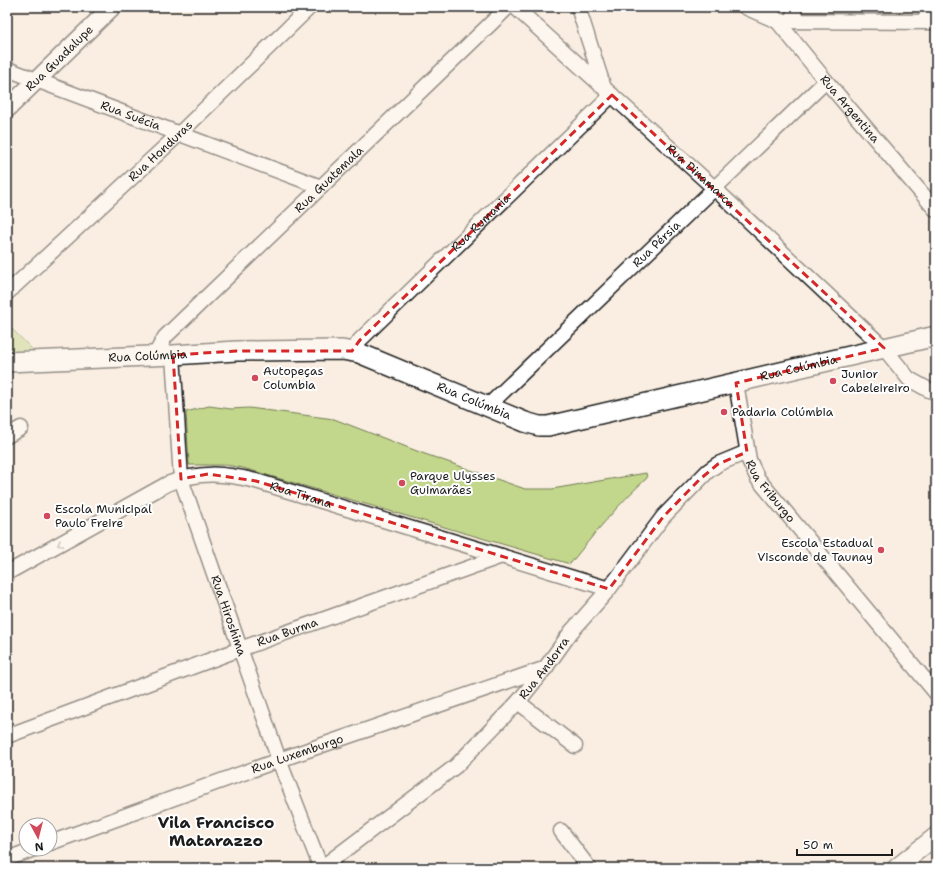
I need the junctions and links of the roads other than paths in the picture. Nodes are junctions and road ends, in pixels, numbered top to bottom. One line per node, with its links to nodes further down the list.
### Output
1 (112, 7): 14 (street, Rua Guadalupe)
2 (310, 7): 18 (street, Rua Honduras)
3 (508, 7): 19 (street, Rua Guatemala)
4 (515, 7): 16 (street, Rua Dinamarca)
5 (578, 7): 16 (street)
6 (745, 7): 10 (street)
7 (766, 7): 10 (street, Rua Argentina)
8 (794, 7): 11 (street)
9 (927, 7): 12 (street)
10 (777, 21): 11 (street); 15 (street, Rua Argentina)
11 (794, 21): 12 (street)
12 (931, 22)
13 (7, 69): 14 (street, Rua Suécia)
14 (37, 80): 17 (street, Rua Guadalupe); 18 (street, Rua Suécia)
15 (826, 81): 20 (street, Rua Pérsia); 21 (street, Rua Argentina)
16 (608, 90): 20 (street, Rua Dinamarca); 25 (street, Rua Rumania)
17 (7, 109)
18 (179, 134): 19 (street, Rua Suécia); 22 (street, Rua Honduras)
19 (321, 187): 26 (street, Rua Guatemala)
20 (714, 188): 24 (street, Rua Dinamarca); 30 (street, Rua Pérsia)
21 (936, 210)
22 (7, 293)
23 (936, 336): 24 (main road, Rua Colúmbia)
24 (884, 348): 28 (main road, Rua Colúmbia); 29 (street, Rua Dinamarca)
25 (352, 352): 26 (main road, Rua Colúmbia); 30 (main road, Rua Colúmbia)
26 (164, 355): 27 (main road, Rua Colúmbia); 34 (street, Rua Hiroshima)
27 (7, 362)
28 (736, 383): 30 (main road, Rua Colúmbia); 33 (street, Rua Friburgo)
29 (936, 392)
30 (487, 407)
31 (21, 428): 32 (street)
32 (7, 436)
33 (747, 452): 37 (street, Rua Andorra); 40 (street, Rua Friburgo)
34 (181, 479): 35 (street, Rua Tirana); 36 (street, Rua Tirana, one-way to 36); 38 (street, Rua Hiroshima)
35 (502, 556): 37 (street, Rua Tirana); 38 (street, Rua Burma)
36 (7, 573)
37 (609, 589): 39 (street, Rua Andorra)
38 (240, 649): 42 (street, Rua Burma); 44 (street, Rua Hiroshima)
39 (546, 667): 41 (street, Rua Andorra); 44 (street, Rua Luxemburgo)
40 (936, 693)
41 (518, 702): 43 (street); 50 (street, Rua Andorra)
42 (7, 736)
43 (575, 746)
44 (279, 760): 47 (street, Rua Luxemburgo); 50 (street, Rua Hiroshima)
45 (561, 831): 51 (street)
46 (936, 836): 52 (street)
47 (58, 840)
48 (18, 855): 49 (street)
49 (7, 859)
50 (321, 868)
51 (589, 868)
52 (896, 868)

